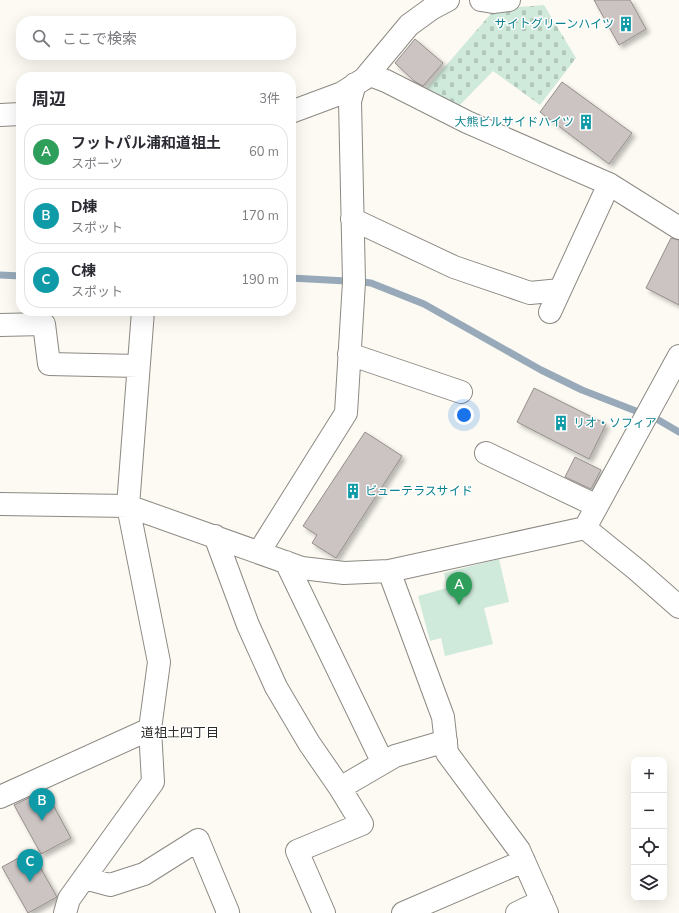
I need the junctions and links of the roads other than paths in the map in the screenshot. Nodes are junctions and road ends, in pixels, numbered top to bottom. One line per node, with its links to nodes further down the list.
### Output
1 (448, 0): 4 (street)
2 (481, 0): 3 (street)
3 (509, 0)
4 (360, 82): 5 (street); 8 (street); 9 (street)
5 (296, 110)
6 (16, 114): 7 (street)
7 (0, 115)
8 (609, 184): 10 (street); 11 (street)
9 (352, 219): 11 (street); 15 (street)
10 (679, 228)
11 (560, 290): 12 (street)
12 (550, 312)
13 (143, 316): 17 (street)
14 (0, 325): 17 (street)
15 (349, 354): 18 (street); 25 (street)
16 (679, 356): 22 (street)
17 (138, 366): 21 (street)
18 (461, 392)
19 (486, 453): 22 (street)
20 (0, 504): 21 (street)
21 (128, 506): 24 (street); 29 (street)
22 (597, 506): 23 (street)
23 (585, 528): 27 (street); 28 (street)
24 (215, 536): 25 (street); 32 (street)
25 (259, 552): 26 (street)
26 (286, 562): 27 (street); 31 (street)
27 (389, 571): 30 (street)
28 (679, 608)
29 (150, 729): 33 (street); 35 (street)
30 (446, 741): 31 (street); 34 (street)
31 (383, 763): 32 (street)
32 (340, 788): 39 (street)
33 (0, 797)
34 (524, 861): 36 (street); 40 (street)
35 (84, 878): 37 (street); 38 (street)
36 (545, 907): 41 (street)
37 (65, 913)
38 (227, 913)
39 (324, 913)
40 (403, 913)
41 (517, 913)

